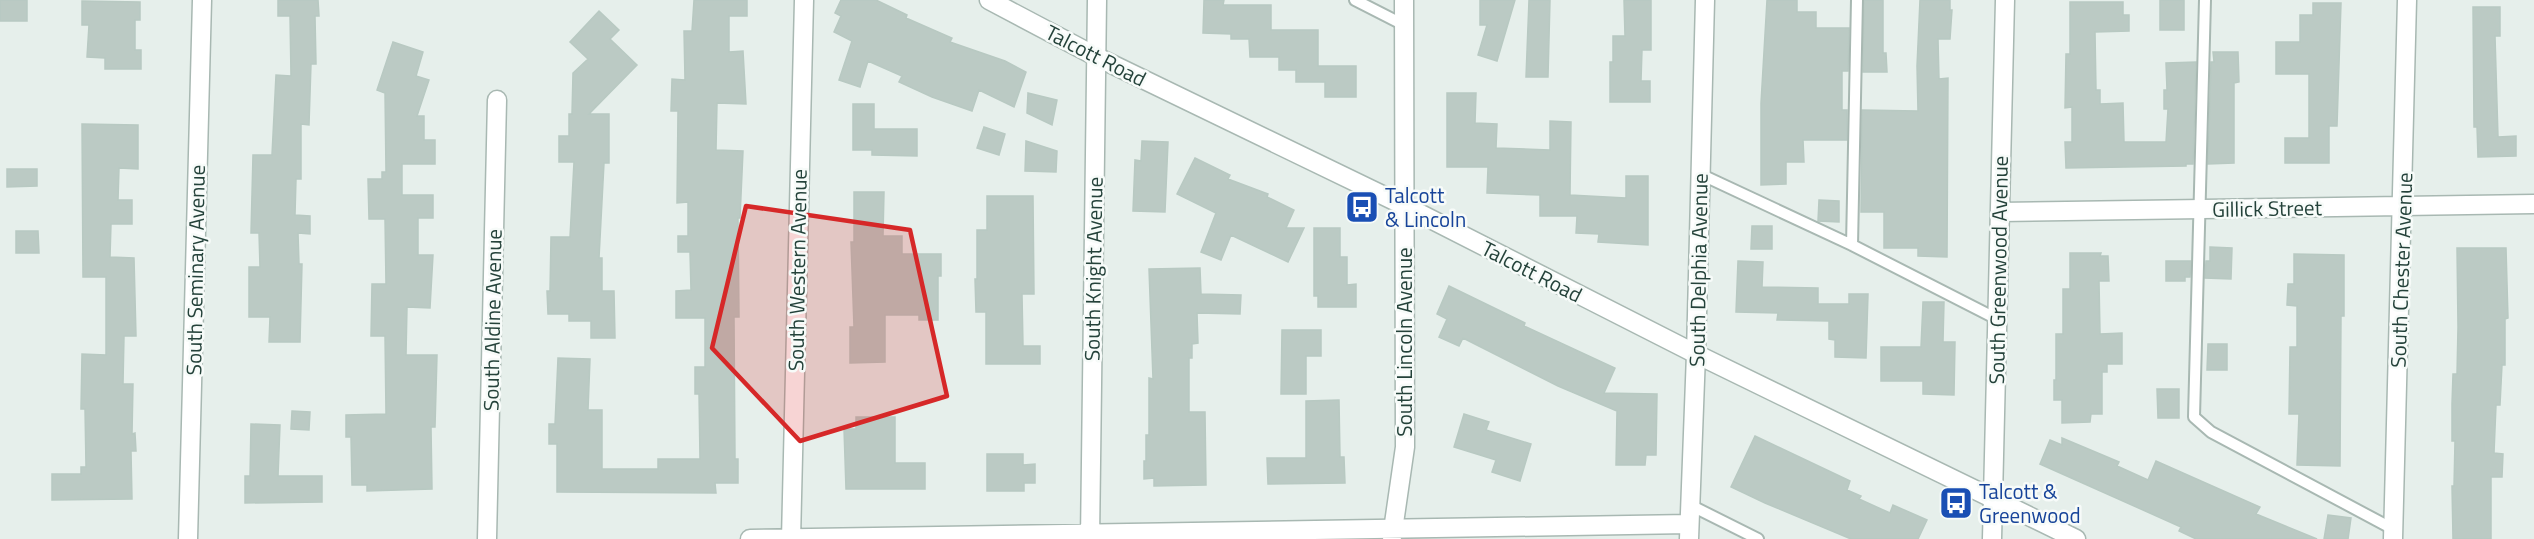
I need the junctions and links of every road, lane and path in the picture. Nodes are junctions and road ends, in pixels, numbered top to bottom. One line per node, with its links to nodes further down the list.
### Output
1 (202, 0): 30 (street, South Seminary Avenue)
2 (804, 0): 33 (street, South Western Avenue)
3 (989, 0): 13 (street, Talcott Road)
4 (1096, 0): 13 (street, South Knight Avenue)
5 (1355, 0): 12 (lane)
6 (1404, 0): 12 (street, South Lincoln Avenue)
7 (1705, 0): 15 (street, South Delphia Avenue)
8 (1857, 0): 21 (lane)
9 (2005, 0): 20 (street, South Greenwood Avenue)
10 (2205, 0): 19 (lane)
11 (2407, 0): 18 (street, South Chester Avenue)
12 (1404, 25): 17 (street, South Lincoln Avenue)
13 (1095, 56): 17 (street, Talcott Road); 29 (street, South Knight Avenue)
14 (497, 100): 31 (street, South Aldine Avenue)
15 (1700, 174): 21 (lane); 23 (street, South Delphia Avenue)
16 (2534, 204): 18 (street, Gillick Street)
17 (1403, 205): 23 (street, Talcott Road); 27 (street, South Lincoln Avenue)
18 (2403, 206): 19 (street, Gillick Street); 28 (street, South Chester Avenue)
19 (2200, 208): 20 (street, Gillick Street); 28 (lane)
20 (2000, 212): 22 (street, South Greenwood Avenue)
21 (1852, 245): 22 (lane)
22 (1997, 319): 24 (street, South Greenwood Avenue)
23 (1696, 354): 24 (street, Talcott Road); 25 (street, South Delphia Avenue)
24 (1993, 498): 35 (street, South Greenwood Avenue); 36 (street, Talcott Road)
25 (1690, 505): 26 (street, South Delphia Avenue); 34 (lane)
26 (1689, 531): 27 (street)
27 (1392, 533): 29 (street)
28 (2393, 534)
29 (1090, 537): 33 (street)
30 (188, 539)
31 (487, 539)
32 (750, 539): 33 (street)
33 (791, 539)
34 (1758, 539)
35 (1992, 539)
36 (2076, 539)

